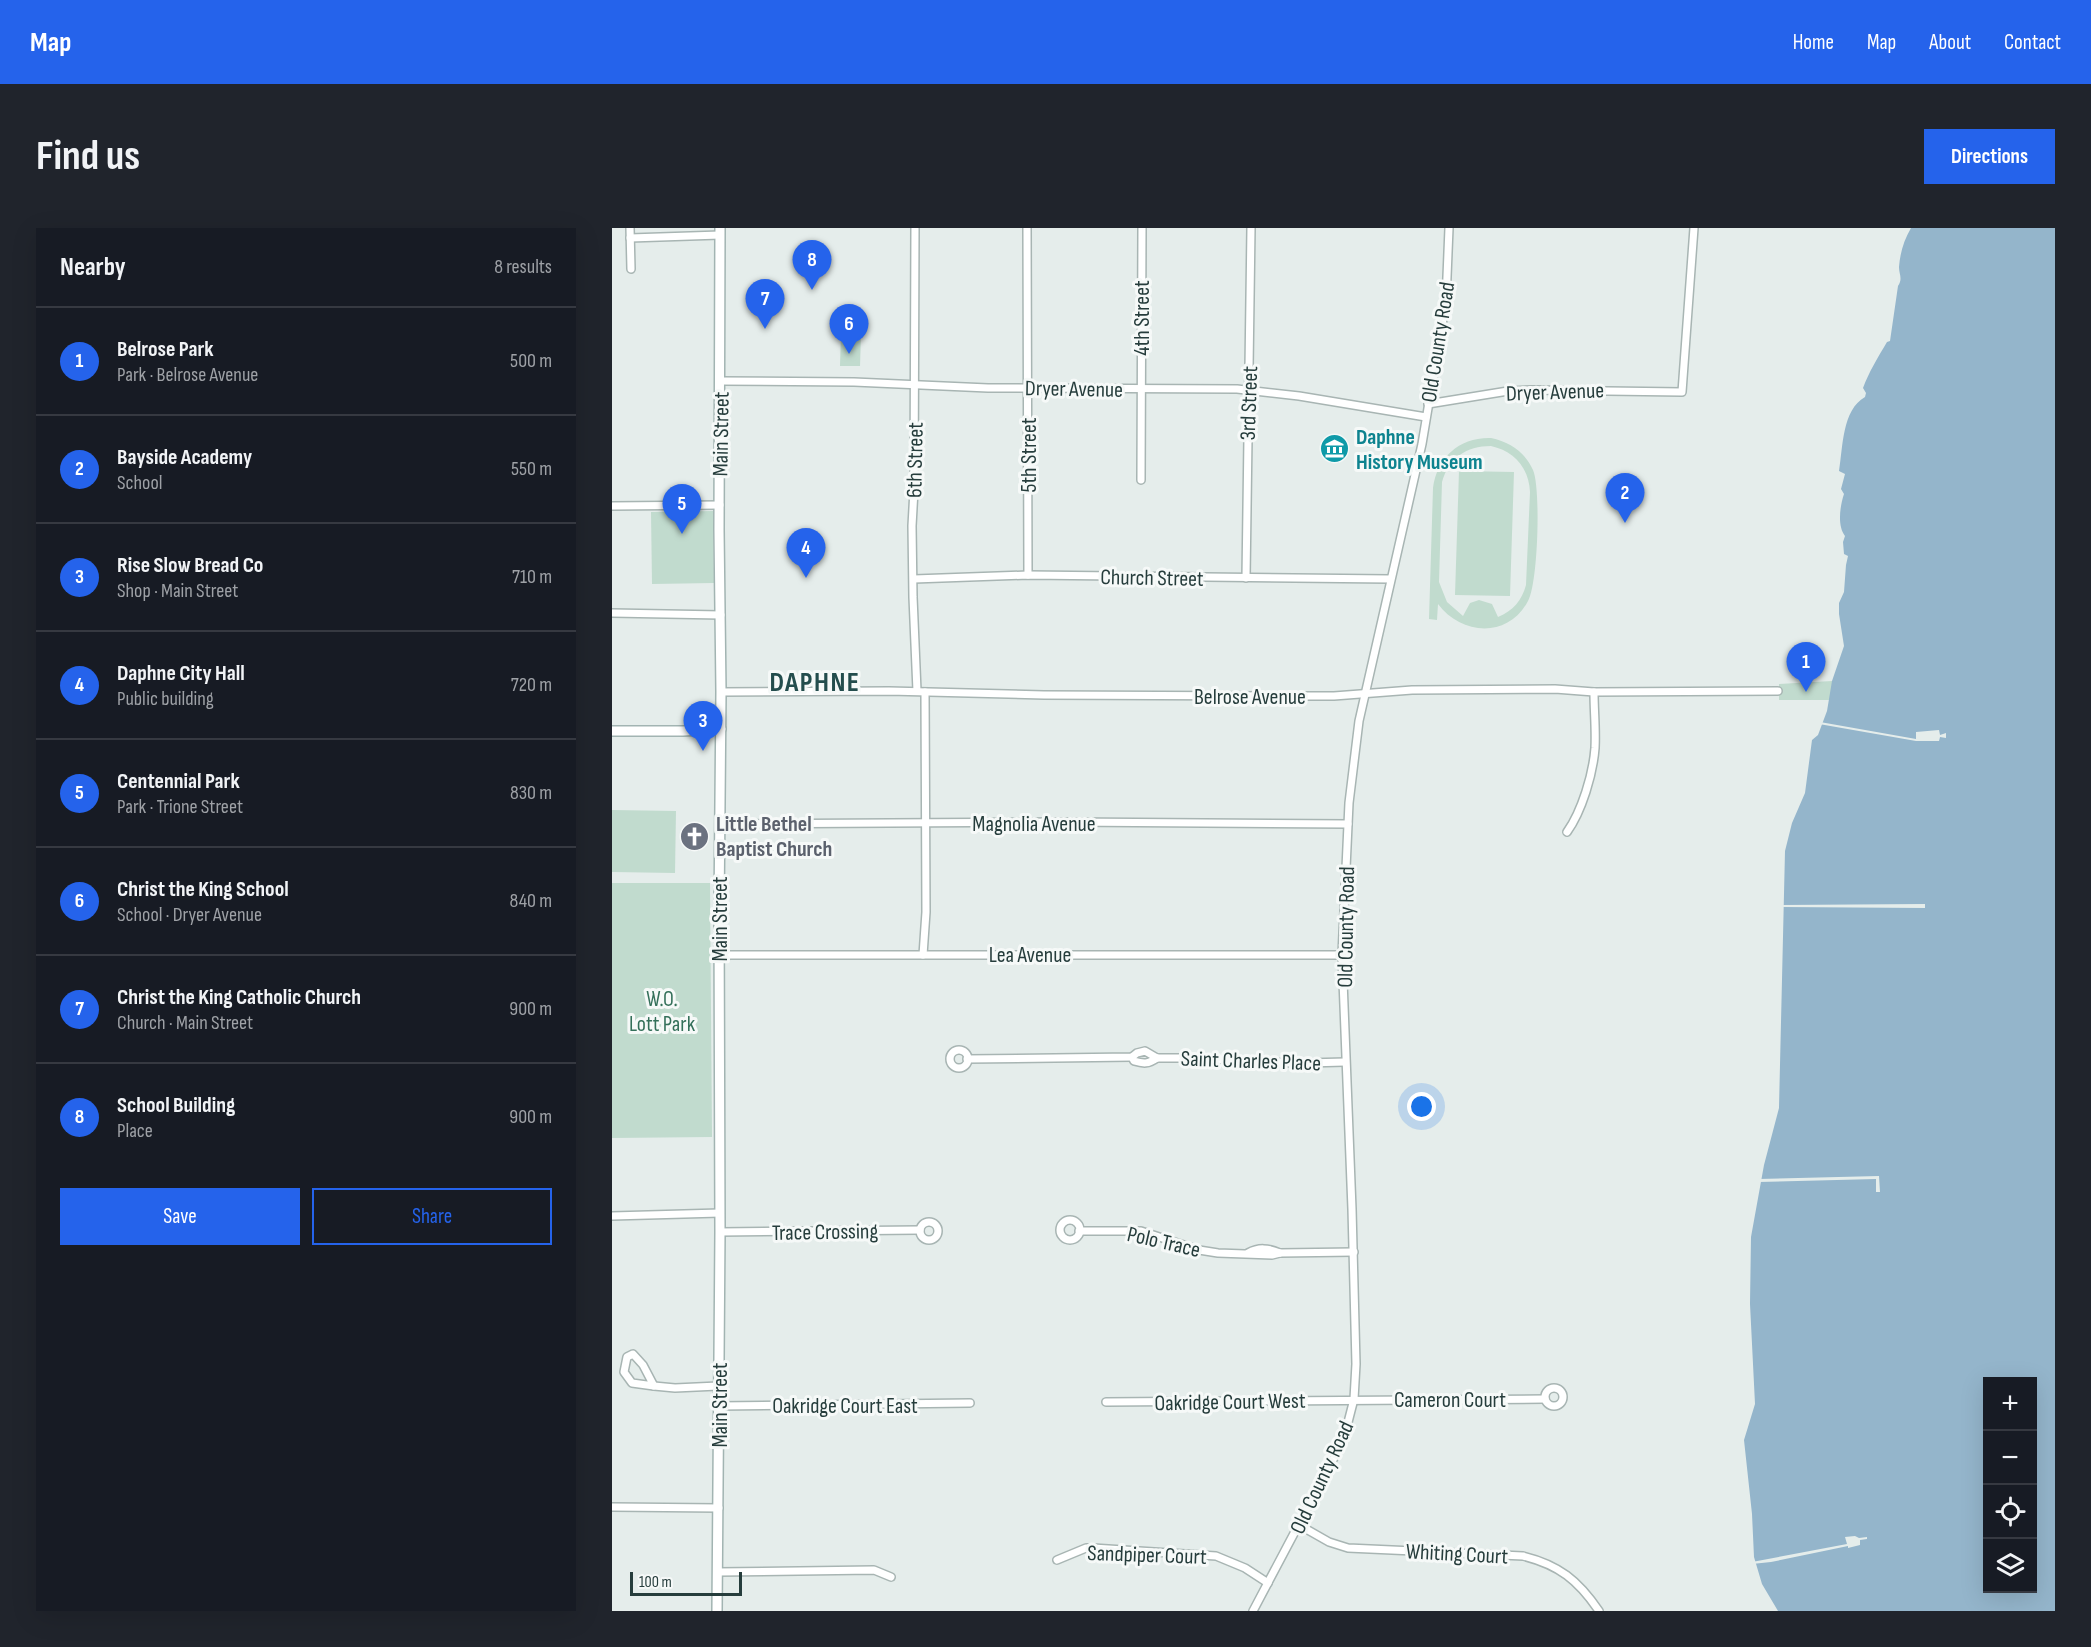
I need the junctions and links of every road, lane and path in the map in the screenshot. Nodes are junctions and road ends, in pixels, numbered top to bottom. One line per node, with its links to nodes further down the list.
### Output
1 (630, 228): 9 (street)
2 (915, 228): 12 (street, 6th Street)
3 (1027, 228): 13 (street, 5th Street)
4 (1142, 228): 14 (street, 4th Street)
5 (1251, 228): 15 (street, 3rd Street)
6 (1449, 228): 16 (street, Old County Road)
7 (1694, 228): 16 (street, Dryer Avenue)
8 (720, 232): 9 (street); 11 (main road, Main Street)
9 (630, 238): 10 (street)
10 (631, 269)
11 (721, 381): 12 (street, Dryer Avenue); 19 (main road, Main Street)
12 (914, 385): 13 (street, Dryer Avenue); 23 (street, 6th Street)
13 (1028, 387): 14 (street, Dryer Avenue); 21 (street, 5th Street)
14 (1140, 388): 15 (street, Dryer Avenue); 18 (street, 4th Street)
15 (1247, 389): 17 (street, Dryer Avenue); 22 (street, 3rd Street)
16 (1428, 404): 17 (street, Old County Road)
17 (1426, 417): 24 (street, Old County Road)
18 (1141, 480)
19 (720, 505): 20 (street); 26 (main road, Main Street)
20 (612, 506)
21 (1028, 575): 22 (street, Church Street); 23 (street, Church Street)
22 (1246, 578): 24 (street, Church Street)
23 (914, 579): 29 (street, 6th Street)
24 (1390, 579): 31 (street, Old County Road)
25 (612, 613): 26 (street)
26 (722, 615): 28 (main road, Main Street)
27 (1778, 691): 30 (street, Belrose Avenue)
28 (722, 692): 29 (street, Belrose Avenue); 32 (main road, Main Street)
29 (921, 692): 31 (street, Belrose Avenue); 34 (street, 6th Street)
30 (1594, 692): 31 (street, Belrose Avenue); 37 (street)
31 (1365, 693): 36 (street, Old County Road)
32 (721, 729): 33 (main road); 35 (main road, Main Street)
33 (612, 731)
34 (926, 822): 35 (street, Magnolia Avenue); 36 (street, Magnolia Avenue); 38 (street, 6th Street)
35 (720, 824): 40 (main road, Main Street)
36 (1348, 824): 39 (street, Old County Road)
37 (1567, 832)
38 (923, 955): 39 (street, Lea Avenue); 40 (street, Lea Avenue)
39 (1342, 955): 44 (street, Old County Road)
40 (718, 957): 45 (main road, Main Street)
41 (1132, 1057): 42 (street, Saint Charles Place); 42 (street, Saint Charles Place); 43 (street, Saint Charles Place)
42 (1157, 1058): 44 (street, Saint Charles Place)
43 (968, 1059)
44 (1345, 1062): 50 (street, Old County Road)
45 (720, 1213): 46 (street); 49 (main road, Main Street)
46 (612, 1216)
47 (920, 1230): 49 (street, Trace Crossing)
48 (1079, 1231): 50 (street, Polo Trace)
49 (720, 1232): 52 (main road, Main Street)
50 (1354, 1252): 53 (street, Old County Road)
51 (654, 1386): 51 (street); 52 (street)
52 (718, 1386): 57 (main road, Main Street)
53 (1354, 1399): 54 (street, Cameron Court); 55 (street, Oakridge Court West); 60 (street, Old County Road)
54 (1545, 1399)
55 (1106, 1402)
56 (970, 1403): 57 (street, Oakridge Court East)
57 (720, 1406): 59 (main road, Main Street)
58 (612, 1507): 59 (street)
59 (719, 1508): 62 (main road, Main Street)
60 (1299, 1525): 64 (street, Old County Road); 67 (street, Whiting Court)
61 (1057, 1560): 64 (street, Sandpiper Court)
62 (718, 1572): 63 (street); 65 (main road, Main Street)
63 (891, 1577)
64 (1268, 1583): 66 (street, Old County Road)
65 (717, 1611)
66 (1253, 1611)
67 (1599, 1611)

